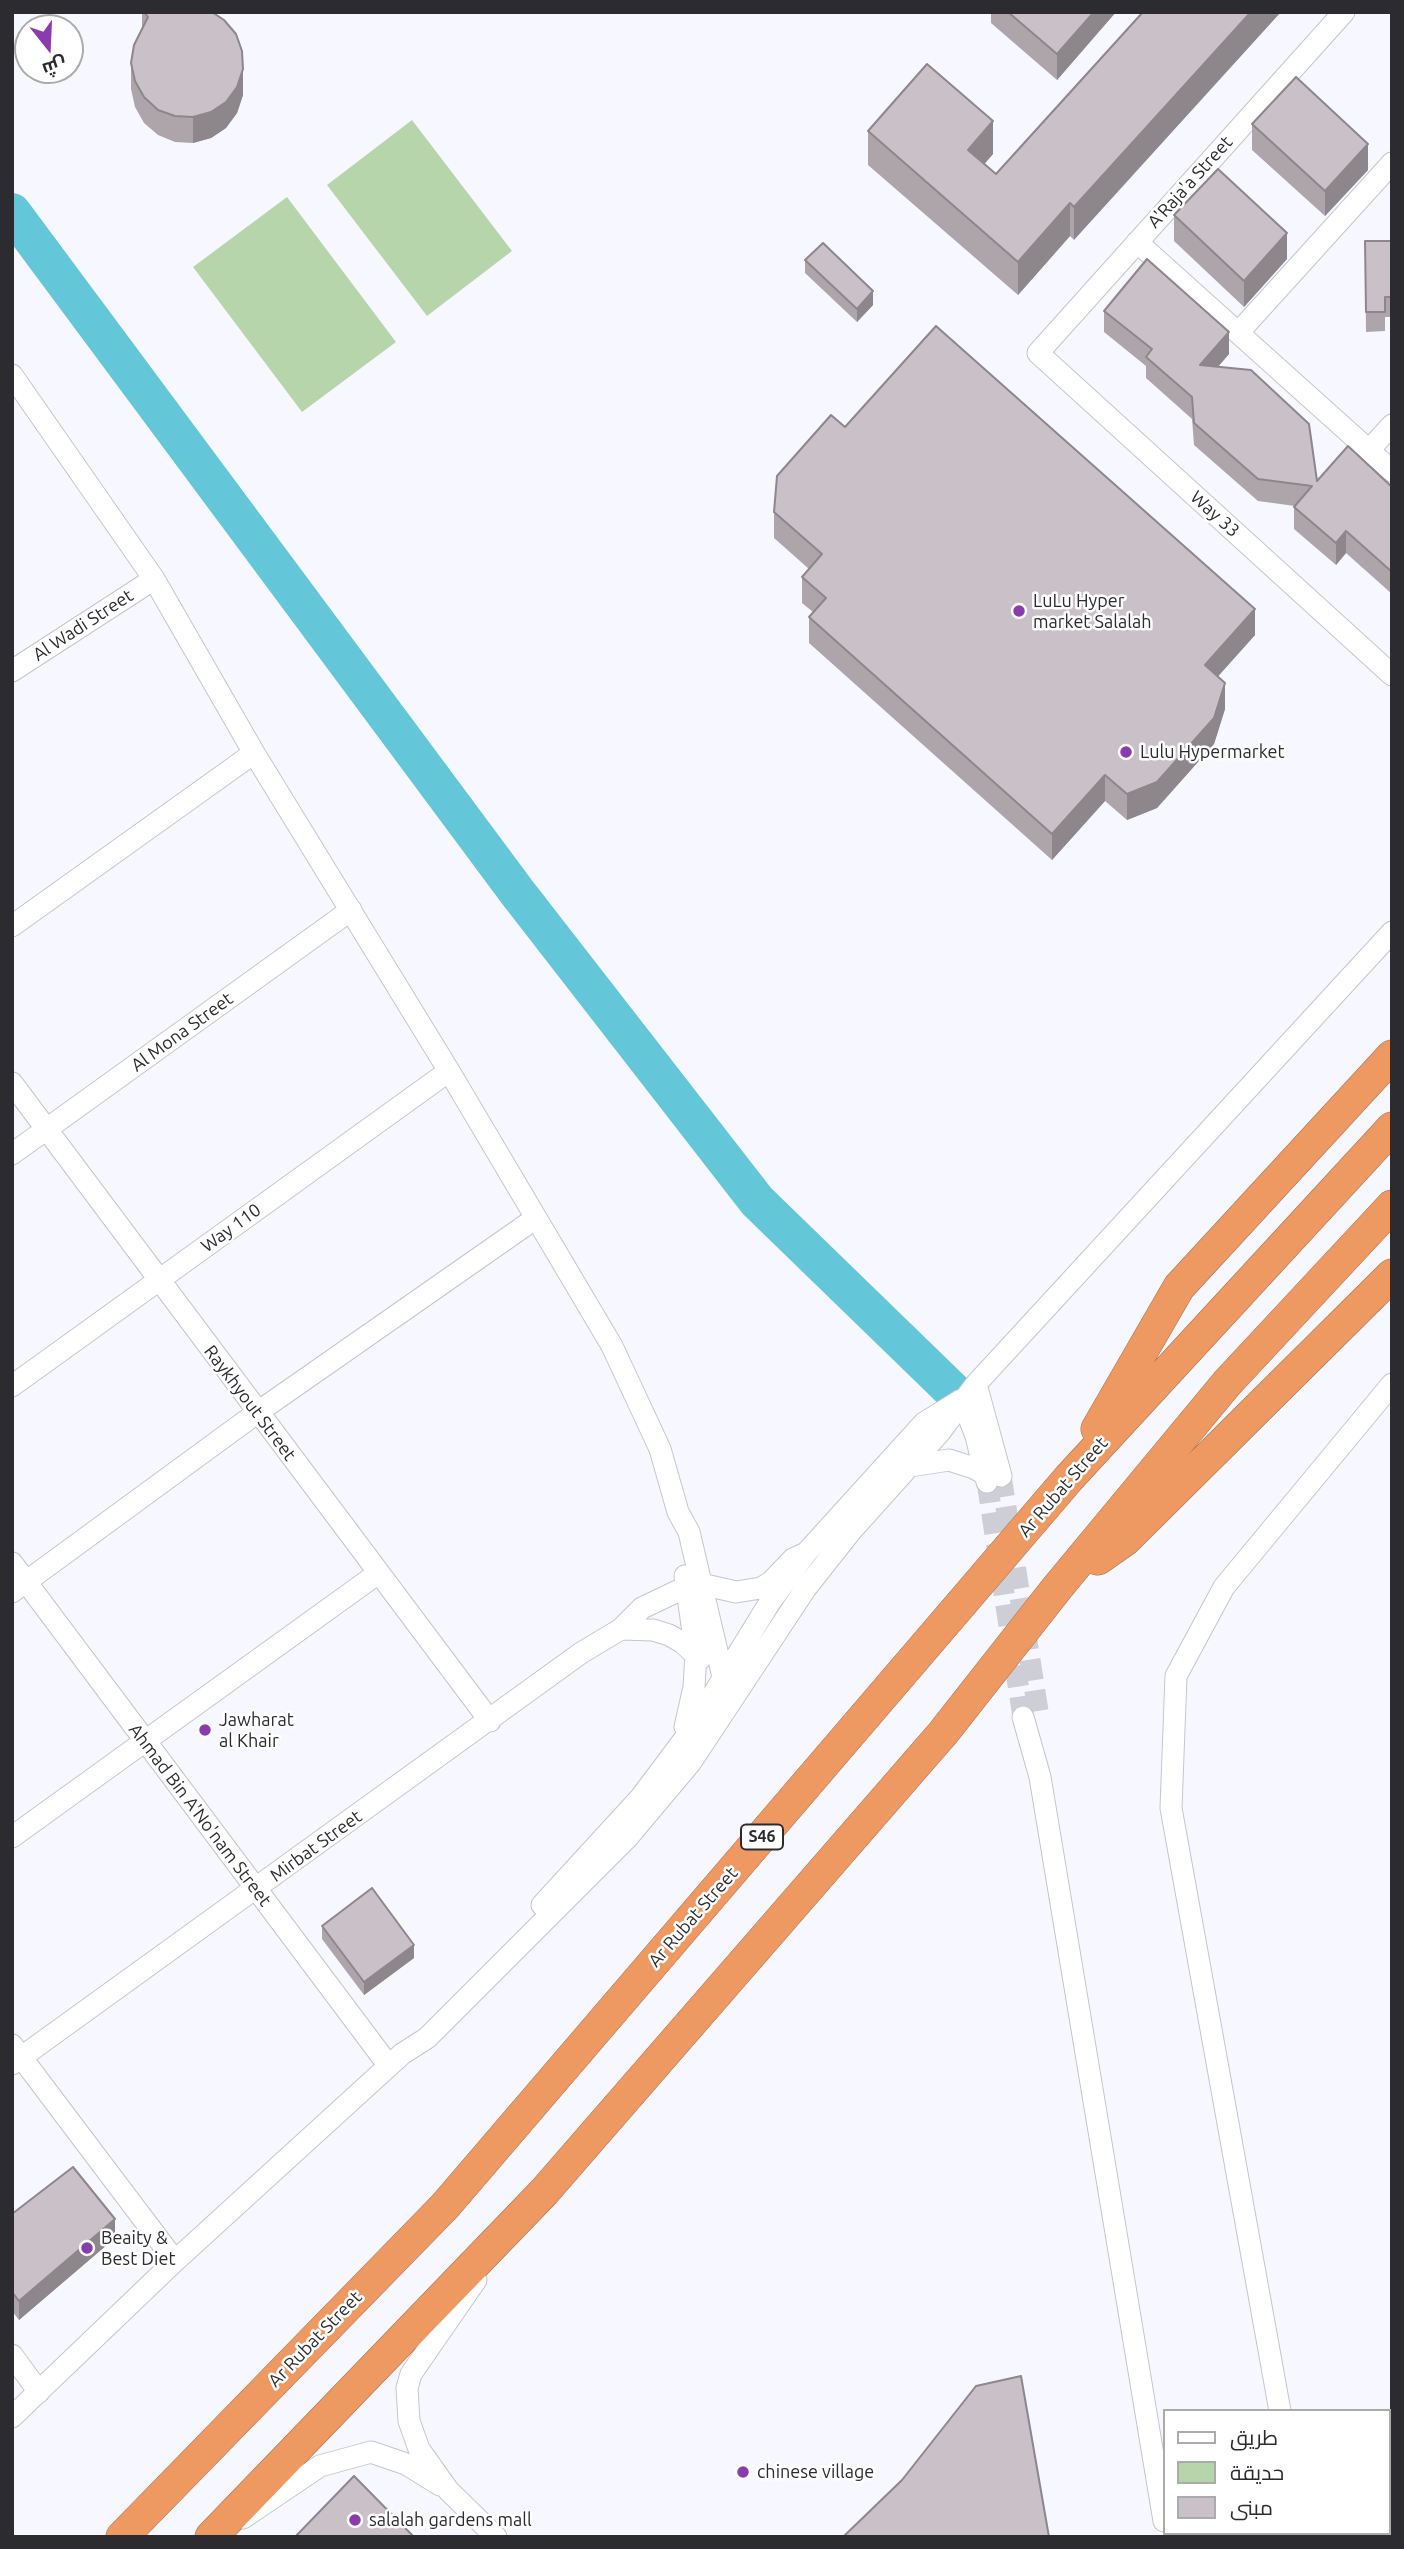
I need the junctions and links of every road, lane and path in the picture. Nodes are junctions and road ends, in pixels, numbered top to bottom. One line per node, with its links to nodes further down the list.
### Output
1 (1334, 15): 3 (street, A'Raja'a Street)
2 (1392, 163): 4 (street)
3 (1137, 242): 4 (street); 5 (street, A'Raja'a Street)
4 (1238, 333): 9 (street)
5 (1038, 353): 13 (street, Way 33)
6 (12, 375): 7 (street)
7 (20, 401): 11 (street)
8 (1392, 425): 9 (street)
9 (1369, 450): 10 (street)
10 (1392, 471)
11 (154, 579): 12 (street, Al Wadi Street); 14 (street)
12 (12, 671)
13 (1392, 675)
14 (254, 753): 15 (street); 16 (street)
15 (351, 910): 19 (street); 22 (street, Al Mona Street)
16 (12, 926)
17 (1392, 932): 30 (street)
18 (1392, 1056): 33 (highway)
19 (449, 1071): 25 (street); 27 (street, Way 110)
20 (12, 1083): 22 (street, Raykhyout Street)
21 (1392, 1128): 33 (highway, Ar Rubat Street / S46)
22 (46, 1130): 23 (street, Al Mona Street); 27 (street, Raykhyout Street)
23 (12, 1154)
24 (1392, 1206): 39 (highway)
25 (536, 1218): 31 (street); 37 (street)
26 (1392, 1275): 39 (highway)
27 (159, 1280): 29 (street, Way 110); 31 (street, Raykhyout Street)
28 (1392, 1384): 57 (street)
29 (12, 1386)
30 (969, 1392): 32 (street); 32 (street); 34 (street)
31 (258, 1412): 36 (street, Raykhyout Street); 38 (street)
32 (910, 1465): 42 (street)
33 (1069, 1478): 61 (highway, Ar Rubat Street / S46)
34 (806, 1553): 37 (street); 43 (street)
35 (12, 1563): 38 (street, Ahmad Bin A'No'nam Street)
36 (377, 1574): 46 (street, Raykhyout Street); 47 (street)
37 (694, 1585): 40 (street, Mirbat Street); 41 (street); 43 (street)
38 (19, 1587): 47 (street, Ahmad Bin A'No'nam Street)
39 (1057, 1588): 53 (highway)
40 (621, 1629): 41 (street); 46 (street, Mirbat Street)
41 (696, 1653): 43 (street); 48 (street)
42 (751, 1672): 43 (street); 45 (street)
43 (723, 1677): 45 (street); 48 (street)
44 (1031, 1714): 60 (street)
45 (722, 1716): 52 (street)
46 (490, 1721): 50 (street, Mirbat Street)
47 (144, 1742): 49 (street); 50 (street, Ahmad Bin A'No'nam Street)
48 (674, 1753): 52 (street)
49 (12, 1837)
50 (256, 1889): 51 (street, Mirbat Street); 52 (street, Ahmad Bin A'No'nam Street)
51 (15, 2056): 54 (street)
52 (396, 2060): 54 (street)
53 (544, 2192): 59 (street); 62 (highway)
54 (175, 2261): 56 (street)
55 (12, 2355): 56 (street)
56 (39, 2392): 58 (street)
57 (1280, 2409)
58 (12, 2417)
59 (448, 2490): 62 (street); 63 (street)
60 (1162, 2509)
61 (122, 2537)
62 (214, 2537)
63 (496, 2537)

